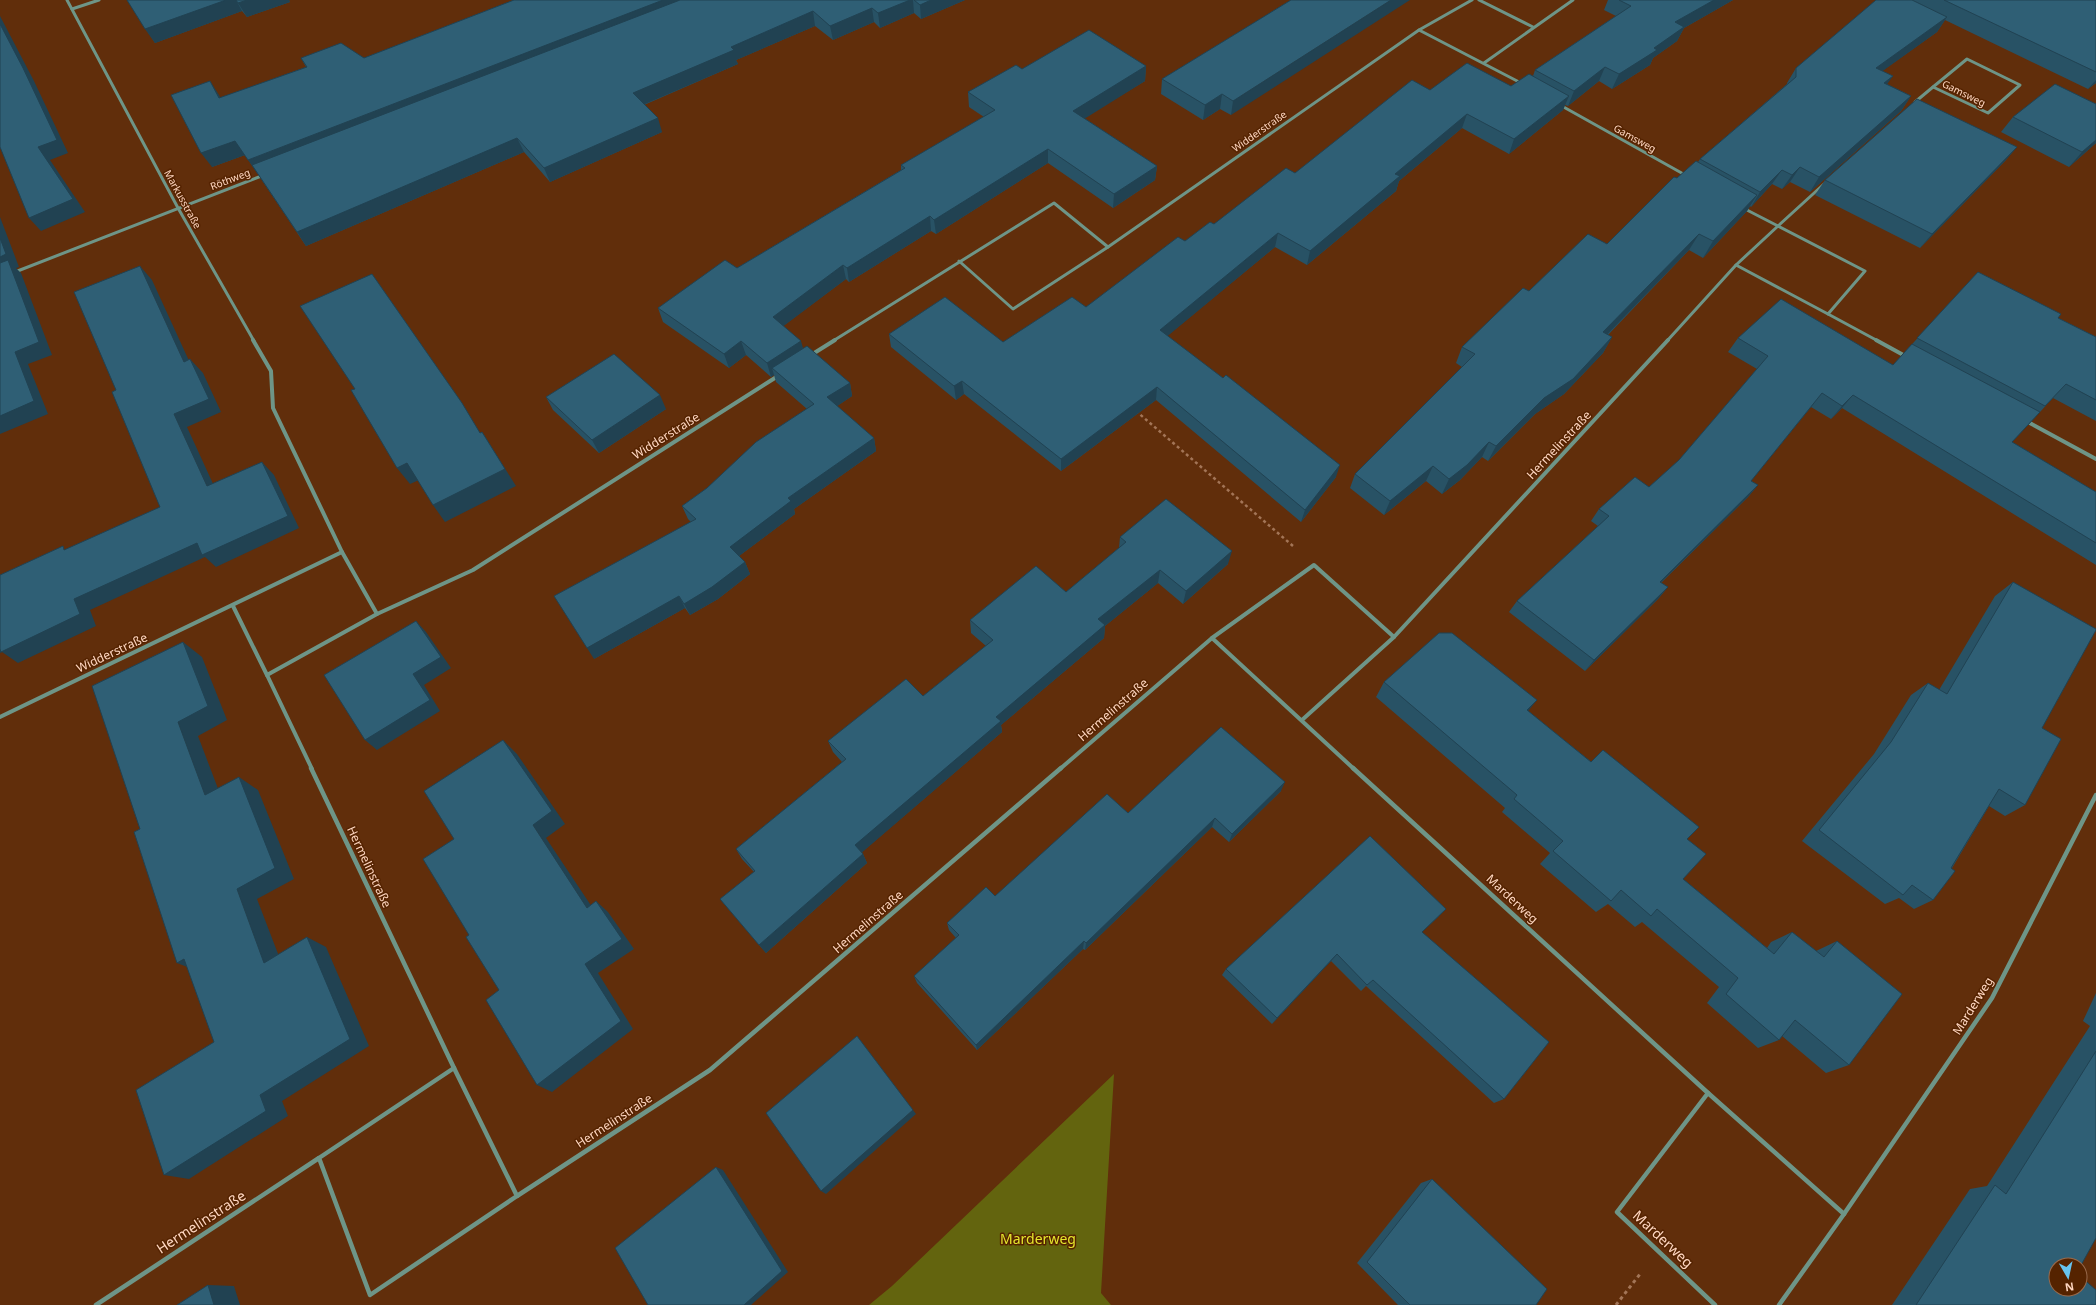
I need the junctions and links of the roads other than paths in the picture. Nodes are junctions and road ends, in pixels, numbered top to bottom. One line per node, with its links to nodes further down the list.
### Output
1 (67, 0): 6 (street, Markusstraße)
2 (99, 0): 6 (street)
3 (1472, 0): 8 (street, Widderstraße)
4 (1480, 0): 7 (street)
5 (1573, 0): 7 (street)
6 (72, 9): 18 (street, Markusstraße)
7 (1533, 27): 9 (street)
8 (1419, 30): 9 (street); 20 (street, Widderstraße)
9 (1484, 63): 10 (street)
10 (1526, 86)
11 (1933, 87): 11 (street, Gamsweg); 13 (street, Gamsweg)
12 (1554, 102): 15 (street, Gamsweg)
13 (1910, 107)
14 (267, 174): 18 (street, Röthweg)
15 (1693, 180)
16 (1829, 180): 19 (street)
17 (1742, 207): 19 (street)
18 (178, 208): 23 (street, Röthweg); 30 (street, Markusstraße)
19 (1777, 226): 22 (street); 24 (street)
20 (1108, 247): 21 (street); 21 (street, Widderstraße)
21 (959, 261): 26 (street)
22 (1736, 265): 24 (street); 33 (street, Hermelinstraße)
23 (7, 276)
24 (1828, 314): 25 (street)
25 (1910, 359)
26 (803, 360)
27 (783, 373): 32 (street, Widderstraße)
28 (2020, 418): 29 (street)
29 (2096, 459)
30 (342, 552): 31 (street, Widderstraße); 32 (street)
31 (233, 606): 35 (street); 36 (street, Widderstraße)
32 (376, 614): 35 (street, Widderstraße)
33 (1394, 637): 34 (street, Hermelinstraße); 37 (street, Hermelinstraße)
34 (1212, 638): 37 (street); 42 (street, Hermelinstraße)
35 (267, 675): 39 (street, Hermelinstraße)
36 (0, 717)
37 (1302, 720): 40 (street, Marderweg)
38 (2096, 795): 43 (street, Marderweg)
39 (454, 1068): 41 (street, Hermelinstraße); 42 (street, Hermelinstraße)
40 (1708, 1093): 43 (street, Marderweg); 45 (street, Marderweg)
41 (319, 1158): 42 (street, Hermelinstraße); 44 (street, Hermelinstraße)
42 (517, 1196)
43 (1844, 1214): 46 (street, Marderweg)
44 (96, 1305)
45 (1715, 1305)
46 (1779, 1305)

